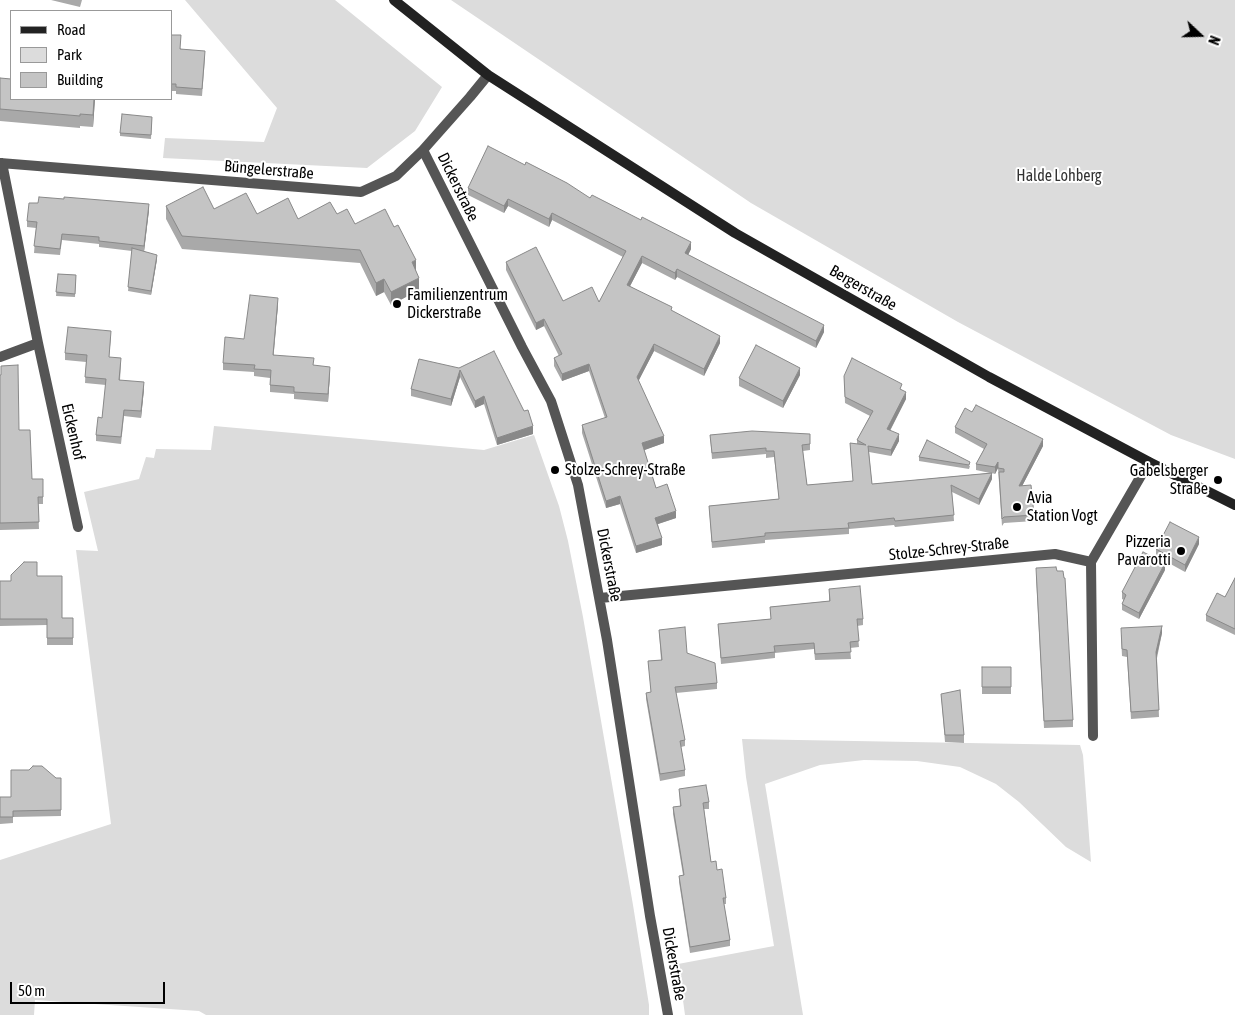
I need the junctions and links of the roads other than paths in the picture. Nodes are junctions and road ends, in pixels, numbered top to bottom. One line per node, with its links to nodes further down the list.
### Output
1 (394, 0): 2 (main road, Bergerstraße)
2 (488, 75): 3 (street, Büngelerstraße); 7 (main road, Bergerstraße)
3 (423, 150): 4 (street, Büngelerstraße); 11 (street, Dickerstraße)
4 (1, 163): 5 (street, Eickenhof)
5 (38, 343): 6 (street); 9 (street, Eickenhof)
6 (0, 357)
7 (1149, 462): 8 (main road, Bergerstraße); 10 (street)
8 (1235, 505)
9 (78, 527)
10 (1091, 562): 11 (street, Stolze-Schrey-Straße); 12 (street)
11 (600, 598): 13 (street, Dickerstraße)
12 (1093, 736)
13 (668, 1015)

